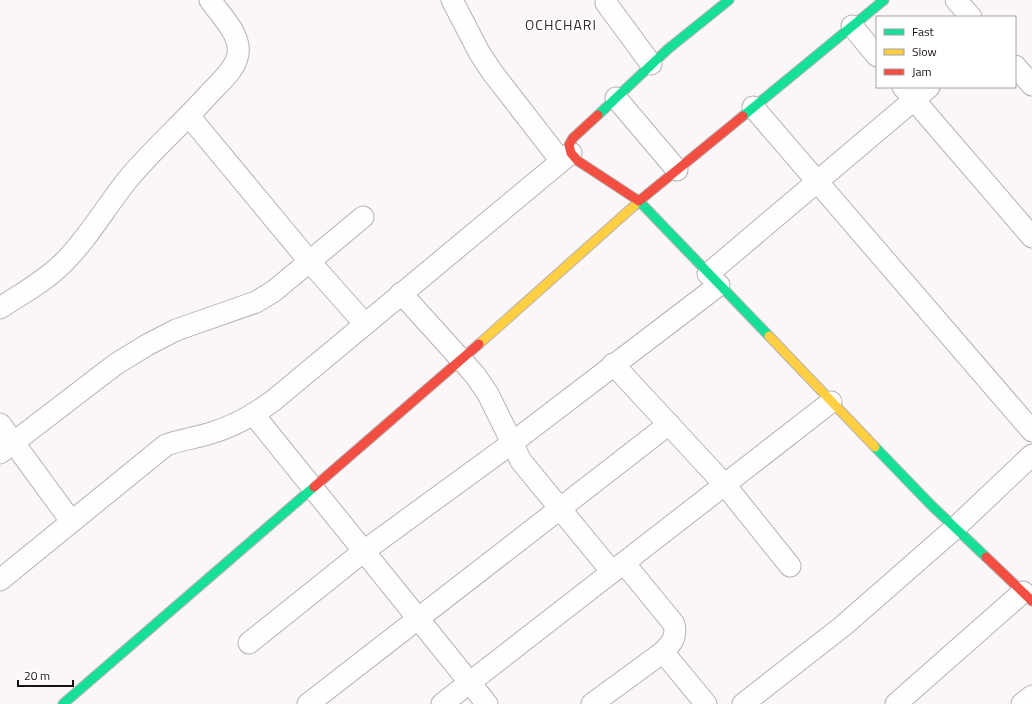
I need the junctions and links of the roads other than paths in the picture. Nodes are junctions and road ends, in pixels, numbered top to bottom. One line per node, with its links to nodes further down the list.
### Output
1 (210, 0): 16 (street)
2 (452, 0): 17 (street)
3 (729, 0): 10 (street)
4 (884, 0): 8 (street)
5 (956, 0): 7 (street)
6 (606, 3): 10 (street)
7 (970, 16)
8 (852, 26): 9 (street); 15 (street)
9 (876, 55)
10 (651, 64): 14 (street)
11 (1016, 67): 12 (street)
12 (1032, 85)
13 (915, 91): 19 (street); 22 (street)
14 (616, 98): 17 (street); 18 (street)
15 (753, 107): 18 (street); 19 (street)
16 (189, 116): 23 (street); 26 (street)
17 (566, 157): 20 (street); 25 (street)
18 (677, 170): 20 (street)
19 (817, 182): 24 (street); 34 (street)
20 (639, 201): 24 (street); 28 (street)
21 (363, 217): 23 (street)
22 (1032, 237)
23 (310, 262): 27 (street); 36 (street)
24 (713, 279): 29 (street); 30 (street)
25 (401, 293): 27 (street); 28 (street)
26 (0, 308)
27 (364, 323): 31 (street)
28 (461, 360): 35 (street); 39 (street)
29 (613, 364): 33 (street); 35 (street)
30 (831, 402): 38 (street); 42 (street)
31 (254, 415): 39 (street); 41 (street)
32 (0, 424): 36 (street)
33 (669, 424): 38 (street); 40 (street)
34 (1032, 431)
35 (512, 443): 40 (street); 43 (street)
36 (7, 448): 41 (street)
37 (1032, 455): 42 (street)
38 (725, 485): 44 (street); 45 (street)
39 (314, 488): 43 (street); 53 (street)
40 (560, 508): 45 (street); 48 (street)
41 (71, 521): 46 (street)
42 (955, 528): 47 (street); 59 (street)
43 (364, 551): 48 (street); 49 (street)
44 (790, 566)
45 (618, 568): 50 (street); 51 (street)
46 (0, 580)
47 (1027, 597): 60 (street)
48 (418, 618): 51 (street); 54 (street)
49 (249, 643)
50 (663, 652): 57 (street); 58 (street)
51 (470, 683): 55 (street); 56 (street)
52 (1032, 696): 61 (street)
53 (63, 704)
54 (308, 704)
55 (442, 704)
56 (486, 704)
57 (592, 704)
58 (706, 704)
59 (743, 704)
60 (896, 704)
61 (1022, 704)

